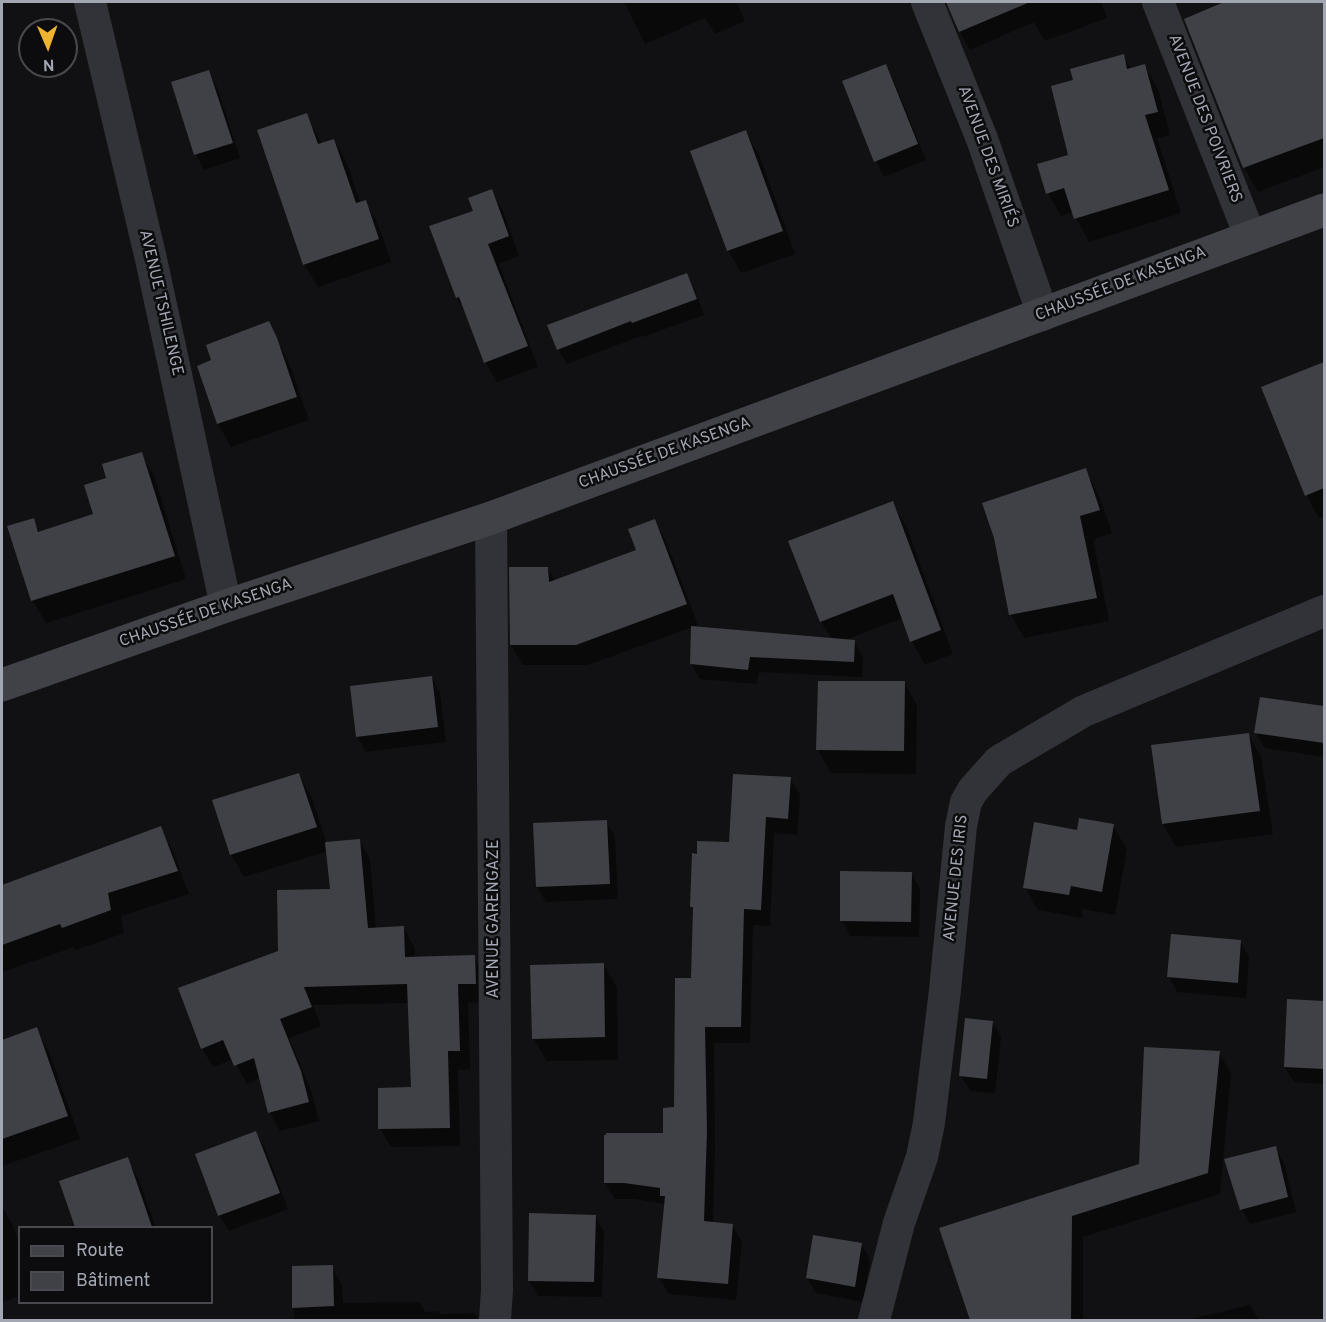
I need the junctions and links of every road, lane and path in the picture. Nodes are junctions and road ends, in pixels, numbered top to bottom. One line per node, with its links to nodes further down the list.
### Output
1 (90, 2): 8 (street, AVENUE TSHILENGE)
2 (927, 2): 6 (street, AVENUE DES MIRIÉS)
3 (1158, 2): 5 (street, AVENUE DES POIVRIERS)
4 (1324, 210): 5 (main road, CHAUSSÉE DE KASENGA)
5 (1250, 236): 6 (main road, CHAUSSÉE DE KASENGA)
6 (1043, 315): 7 (main road, CHAUSSÉE DE KASENGA)
7 (491, 518): 8 (main road, CHAUSSÉE DE KASENGA); 11 (street, AVENUE GARENGAZE)
8 (226, 606): 10 (main road, CHAUSSÉE DE KASENGA)
9 (1324, 611): 12 (street, AVENUE DES IRIS)
10 (3, 679)
11 (495, 1320)
12 (874, 1320)

